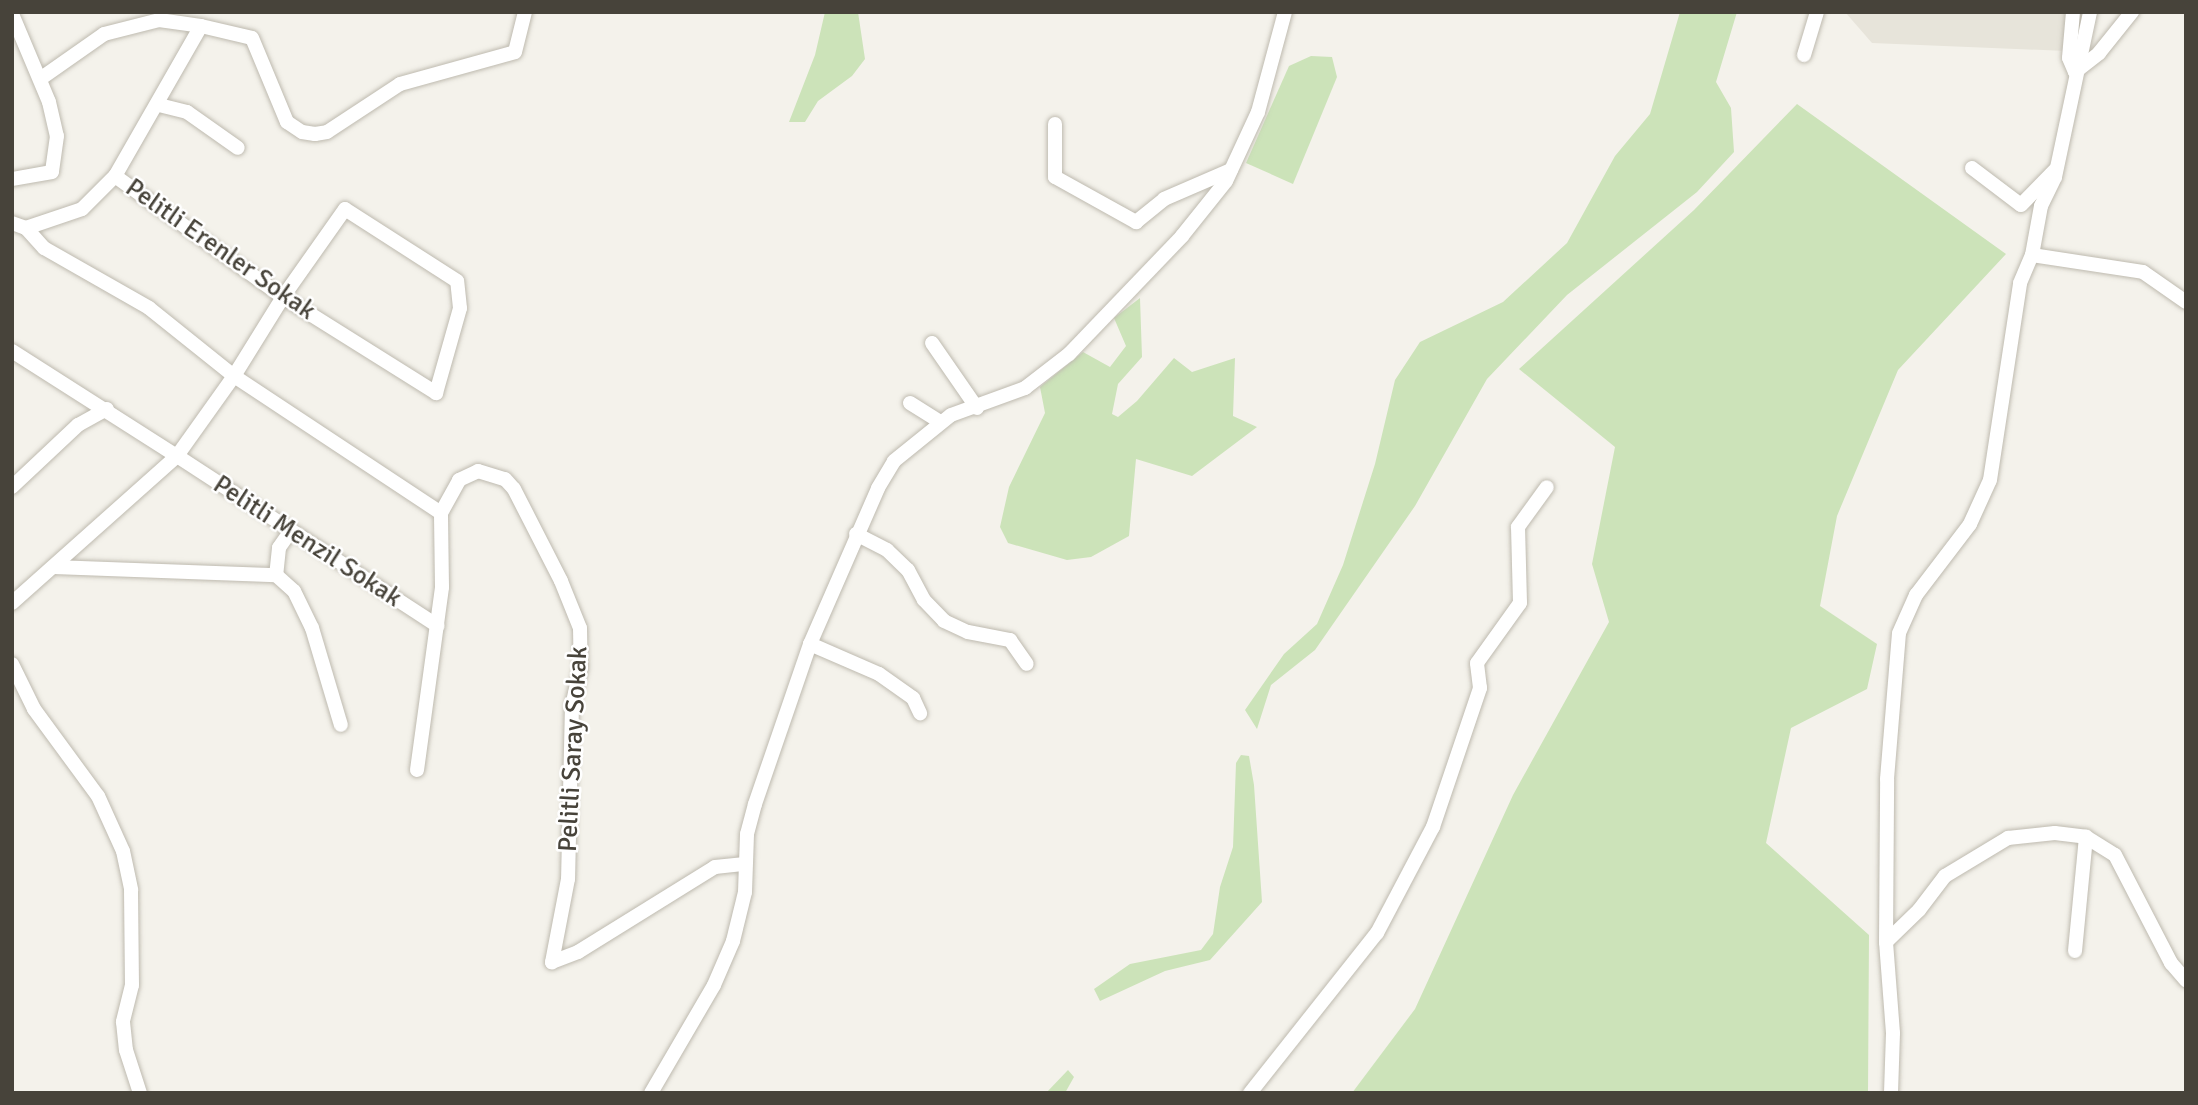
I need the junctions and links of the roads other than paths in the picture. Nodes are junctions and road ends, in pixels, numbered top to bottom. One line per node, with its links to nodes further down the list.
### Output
1 (525, 12): 9 (street)
2 (1285, 12): 18 (street)
3 (1817, 12): 10 (street)
4 (2073, 12): 11 (street)
5 (2090, 12): 11 (street)
6 (2132, 12): 11 (street)
7 (12, 15): 12 (street)
8 (159, 16): 9 (street); 12 (street)
9 (201, 26): 13 (street, Pelitli Erenler Sokak)
10 (1804, 55)
11 (2075, 72): 17 (street)
12 (40, 79): 20 (street)
13 (159, 105): 15 (street); 19 (street, Pelitli Erenler Sokak)
14 (1055, 124): 18 (street)
15 (238, 148)
16 (1972, 168): 17 (street)
17 (2056, 169): 22 (street)
18 (1231, 170): 29 (street)
19 (115, 176): 21 (street); 23 (street, Pelitli Erenler Sokak)
20 (12, 179)
21 (19, 225): 27 (street)
22 (2032, 255): 24 (street); 50 (street)
23 (283, 297): 23 (street, Pelitli Erenler Sokak); 27 (street)
24 (2186, 302)
25 (933, 343): 29 (street)
26 (13, 352): 30 (street, Pelitli Menzil Sokak)
27 (234, 376): 32 (street); 35 (street)
28 (910, 403): 31 (street)
29 (977, 408): 31 (street)
30 (107, 409): 32 (street, Pelitli Menzil Sokak); 33 (street)
31 (942, 422): 37 (street)
32 (177, 456): 36 (street, Pelitli Menzil Sokak); 38 (street)
33 (12, 487)
34 (1547, 487): 55 (street)
35 (441, 513): 41 (street); 49 (street, Pelitli Saray Sokak)
36 (290, 532): 39 (street); 41 (street, Pelitli Menzil Sokak)
37 (856, 534): 42 (street); 44 (street)
38 (54, 567): 39 (street); 40 (street)
39 (276, 575): 46 (street)
40 (12, 603)
41 (438, 626): 47 (street)
42 (810, 644): 45 (street); 49 (street)
43 (12, 664): 53 (street)
44 (1027, 664)
45 (920, 713)
46 (341, 725)
47 (417, 769)
48 (2086, 837): 50 (street); 51 (street); 52 (street)
49 (745, 864): 54 (street)
50 (1886, 942): 56 (street)
51 (2075, 951)
52 (2186, 980)
53 (140, 1093)
54 (651, 1093)
55 (1250, 1093)
56 (1891, 1093)

